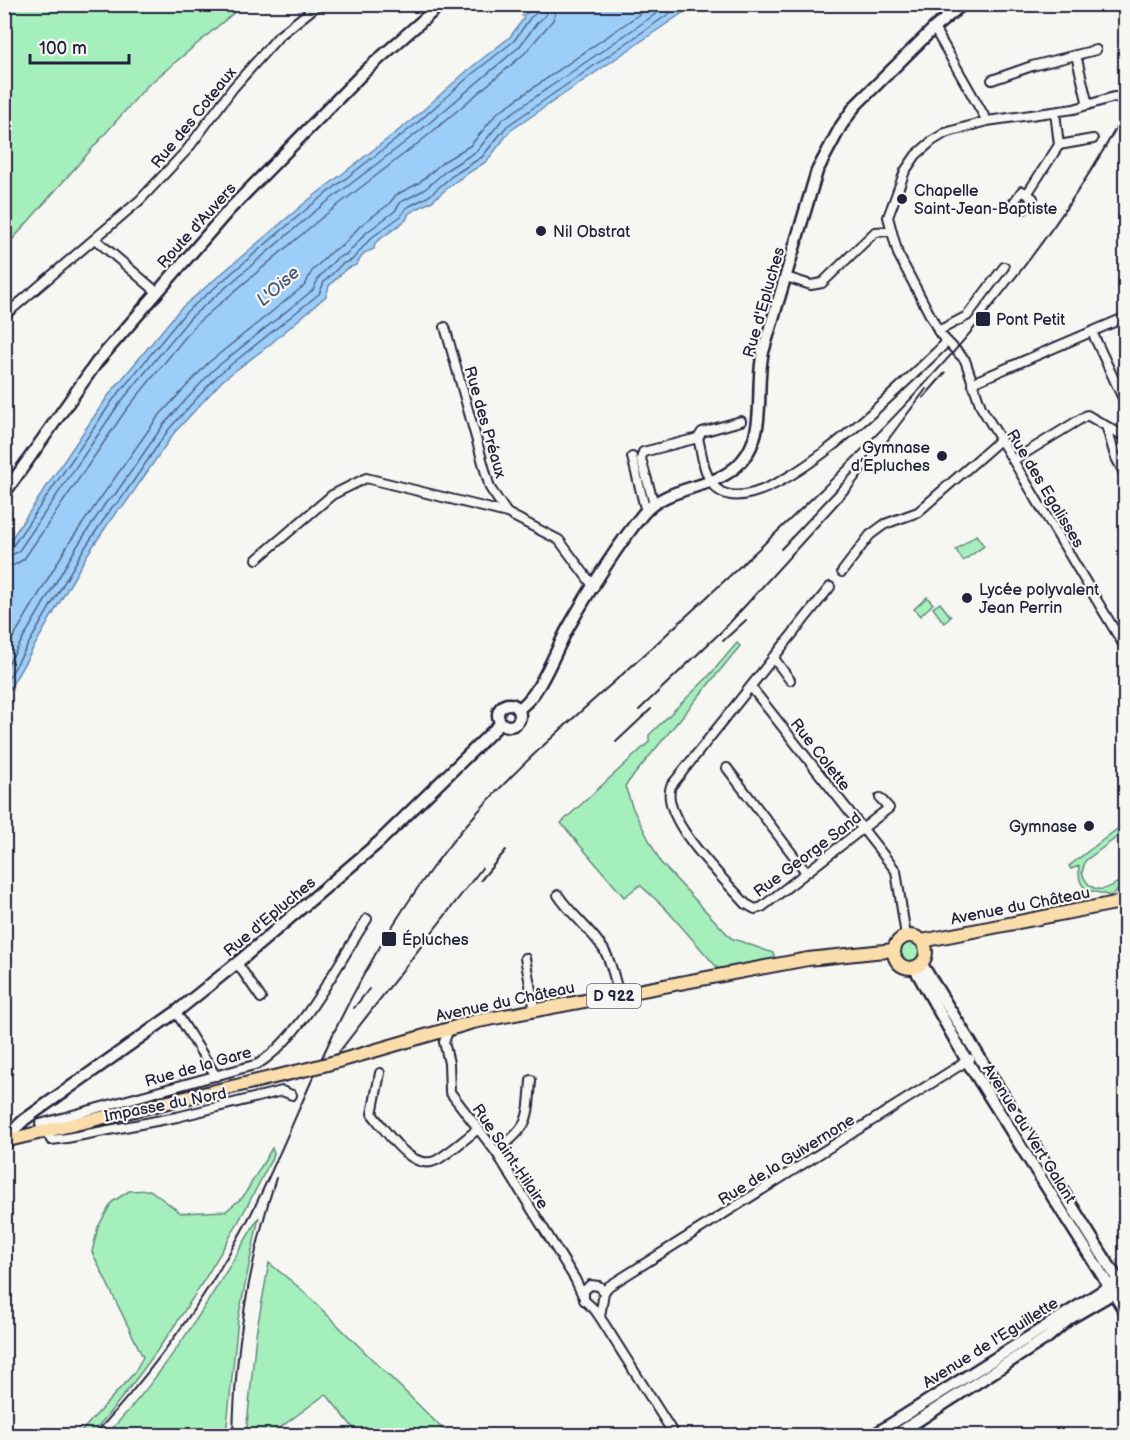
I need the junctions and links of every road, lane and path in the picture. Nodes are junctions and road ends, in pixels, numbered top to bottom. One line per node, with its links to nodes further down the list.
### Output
1 (319, 4): 18 (street, Rue des Coteaux)
2 (441, 4): 21 (street, Route d'Auvers)
3 (963, 4): 4 (street, Rue d'Epluches)
4 (934, 28): 11 (street); 20 (street, Rue d'Epluches)
5 (1096, 50): 6 (street)
6 (1076, 55): 7 (street); 9 (street)
7 (992, 80)
8 (1125, 99): 9 (street)
9 (1088, 105): 10 (street)
10 (1055, 112): 11 (street); 13 (street)
11 (987, 121): 15 (street)
12 (1093, 139): 13 (street)
13 (1059, 145): 14 (street)
14 (1027, 194)
15 (888, 218): 16 (street, Rue des Egalisses); 17 (street)
16 (890, 231): 17 (street); 25 (street, Rue des Egalisses)
17 (876, 232): 20 (street)
18 (95, 239): 21 (street); 22 (street, Rue des Coteaux)
19 (1004, 267): 25 (street)
20 (786, 277): 38 (street, Rue d'Epluches)
21 (157, 292): 39 (street, Route d'Auvers)
22 (4, 316)
23 (1125, 317): 26 (street)
24 (445, 327): 42 (street, Rue des Préaux)
25 (938, 331): 27 (street, Rue des Egalisses)
26 (1092, 332): 28 (street); 29 (street)
27 (947, 342): 28 (street, Rue des Egalisses); 38 (street)
28 (972, 383): 34 (street, Rue des Egalisses)
29 (1125, 405)
30 (741, 421): 33 (street)
31 (1107, 428): 32 (street); 36 (street); 37 (street)
32 (1125, 434)
33 (698, 438): 38 (street); 40 (street)
34 (1000, 440): 36 (street, Rue des Egalisses); 44 (street)
35 (632, 457): 41 (street)
36 (1014, 460): 47 (street, Rue des Egalisses)
37 (1125, 477)
38 (711, 483): 40 (street, Rue d'Epluches)
39 (4, 494)
40 (654, 504): 41 (street, Rue d'Epluches)
41 (646, 512): 45 (street, Rue d'Epluches)
42 (507, 513): 43 (street); 45 (street)
43 (257, 559)
44 (842, 572)
45 (594, 587): 51 (street, Rue d'Epluches)
46 (830, 587): 48 (street, Rue George Sand)
47 (1125, 649)
48 (774, 657): 49 (street); 50 (street, Rue George Sand)
49 (790, 680)
50 (751, 687): 55 (street, Rue Colette); 56 (street, Rue George Sand)
51 (518, 709): 52 (street); 52 (street)
52 (501, 723): 65 (street, Rue d'Epluches)
53 (728, 768): 56 (street)
54 (880, 798): 55 (street, Rue George Sand)
55 (861, 829): 56 (street, Rue George Sand); 61 (street, Rue Colette)
56 (806, 872)
57 (558, 895): 66 (street)
58 (1125, 902): 63 (main road, Avenue du Château)
59 (1125, 910): 63 (main road, Avenue du Château)
60 (367, 919): 75 (street, Rue de la Gare)
61 (906, 936): 62 (main road); 63 (main road)
62 (894, 950): 63 (main road); 66 (main road, Avenue du Château / D 922)
63 (921, 956): 73 (street, Avenue du Vert Galant)
64 (525, 958): 68 (street)
65 (237, 963): 67 (street); 69 (street, Rue d'Epluches)
66 (619, 995): 68 (main road, Avenue du Château / D 922)
67 (261, 998)
68 (535, 1011): 70 (main road, Avenue du Château / D 922)
69 (176, 1012): 75 (street); 78 (street, Rue d'Epluches)
70 (450, 1028): 71 (main road, Avenue du Château / D 922); 72 (street)
71 (432, 1033): 72 (street); 80 (main road, Avenue du Château / D 922, bridge)
72 (444, 1042): 79 (street, Rue Saint-Hilaire)
73 (972, 1058): 86 (street, Avenue du Vert Galant); 87 (street, Rue de la Guivernone)
74 (380, 1073): 79 (street)
75 (216, 1076): 80 (street, Rue de la Gare)
76 (531, 1080): 83 (street)
77 (292, 1095): 80 (street, Impasse du Nord)
78 (35, 1113): 80 (street); 81 (street); 82 (street, Rue d'Epluches)
79 (478, 1129): 83 (street, Rue Saint-Hilaire)
80 (43, 1130): 81 (main road, D 922)
81 (27, 1137): 82 (main road, D 922)
82 (4, 1140)
83 (496, 1152): 84 (street, Rue Saint-Hilaire)
84 (575, 1279): 85 (street); 88 (street, Rue Saint-Hilaire)
85 (592, 1285): 87 (street); 88 (street)
86 (1120, 1286): 91 (street, Avenue du Vert Galant); 94 (street, Avenue de l'Eguillette); 95 (street, Avenue de l'Eguillette)
87 (605, 1289): 89 (street)
88 (583, 1296): 90 (street, Rue Saint-Hilaire)
89 (601, 1304): 90 (street); 92 (street)
90 (591, 1306): 92 (street, Rue Saint-Hilaire)
91 (1125, 1313)
92 (600, 1317): 93 (street, Rue Saint-Hilaire)
93 (675, 1436)
94 (872, 1436)
95 (894, 1436)

